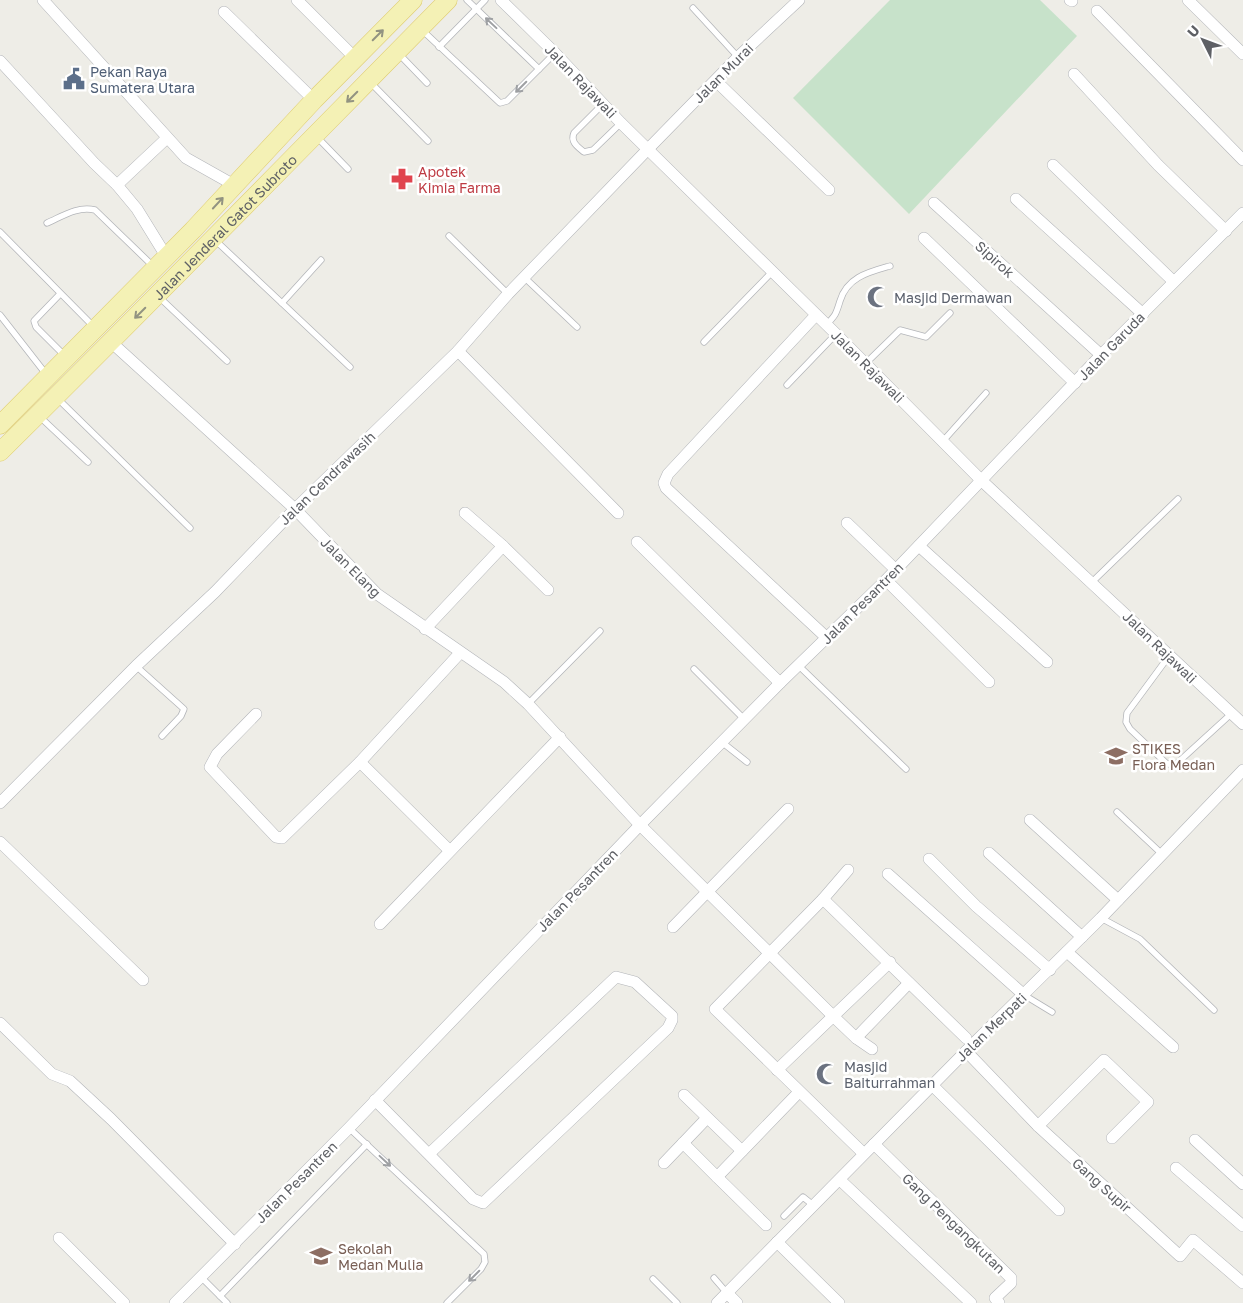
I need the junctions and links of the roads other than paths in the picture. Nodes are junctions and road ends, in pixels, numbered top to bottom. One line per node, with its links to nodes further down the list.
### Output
1 (43, 0): 31 (street)
2 (297, 0): 20 (street)
3 (413, 0): 20 (main road, Jalan Jenderal Gatot Subroto, one-way to 3)
4 (448, 0): 14 (main road, Jalan Jenderal Gatot Subroto)
5 (467, 0): 11 (lane)
6 (485, 0): 11 (lane)
7 (501, 0): 17 (street, Jalan Rajawali)
8 (799, 0): 19 (street, Jalan Murai)
9 (1188, 0): 18 (street)
10 (693, 8): 19 (lane)
11 (476, 10): 15 (lane); 22 (lane, one-way to 11)
12 (224, 12): 27 (street)
13 (1097, 12): 34 (street)
14 (420, 28): 15 (lane); 16 (main road, Jalan Jenderal Gatot Subroto)
15 (439, 47): 22 (lane, one-way to 15)
16 (397, 51): 24 (main road, Jalan Jenderal Gatot Subroto); 26 (lane)
17 (555, 53): 22 (lane); 28 (street, Jalan Rajawali)
18 (1243, 54)
19 (738, 57): 25 (street, Jalan Murai)
20 (356, 58): 27 (main road, Jalan Jenderal Gatot Subroto)
21 (0, 61): 37 (street)
22 (539, 69)
23 (1074, 74): 45 (street)
24 (368, 80): 30 (main road, Jalan Jenderal Gatot Subroto, one-way to 30); 32 (lane)
25 (716, 81): 33 (street, Jalan Murai); 39 (street)
26 (427, 83)
27 (314, 100): 38 (main road, Jalan Jenderal Gatot Subroto)
28 (603, 104): 29 (street, Jalan Rajawali); 29 (lane)
29 (621, 123): 33 (street, Jalan Rajawali)
30 (314, 135): 36 (lane); 49 (main road, Jalan Jenderal Gatot Subroto)
31 (167, 138): 37 (street); 38 (street)
32 (428, 141)
33 (649, 148): 53 (street, Jalan Rajawali); 54 (street, Jalan Cendrawasih)
34 (1243, 160)
35 (1053, 165): 55 (street)
36 (348, 169)
37 (117, 185): 51 (street)
38 (234, 185): 44 (main road, Jalan Jenderal Gatot Subroto, one-way to 38)
39 (829, 190)
40 (1016, 199): 61 (street)
41 (934, 203): 71 (street, Sipirok)
42 (1243, 213): 45 (street, Jalan Garuda)
43 (48, 223): 51 (lane)
44 (192, 230): 49 (main road); 51 (main road, Jalan Jenderal Gatot Subroto)
45 (1226, 231): 55 (street, Jalan Garuda)
46 (0, 232): 56 (lane)
47 (449, 236): 57 (lane)
48 (924, 238): 77 (street)
49 (210, 241): 58 (main road, Jalan Jenderal Gatot Subroto); 59 (lane)
50 (321, 260): 59 (lane)
51 (160, 262): 66 (main road, Jalan Jenderal Gatot Subroto)
52 (890, 266): 64 (lane)
53 (772, 272): 63 (street, Jalan Rajawali); 69 (lane)
54 (524, 278): 57 (street, Jalan Cendrawasih); 65 (lane)
55 (1173, 281): 61 (street, Jalan Garuda)
56 (60, 294): 66 (lane); 72 (lane)
57 (508, 294): 70 (street, Jalan Cendrawasih)
58 (158, 296): 68 (main road, Jalan Jenderal Gatot Subroto, one-way to 68); 73 (lane)
59 (282, 303): 75 (lane)
60 (950, 313): 74 (lane)
61 (1142, 314): 71 (street, Jalan Garuda)
62 (0, 315): 76 (lane)
63 (816, 315): 64 (street, Jalan Rajawali); 102 (street)
64 (826, 325): 67 (street, Jalan Rajawali)
65 (577, 327)
66 (95, 328): 72 (main road, Jalan Jenderal Gatot Subroto)
67 (836, 334): 74 (street, Jalan Rajawali); 78 (lane)
68 (111, 342): 80 (main road, Jalan Jenderal Gatot Subroto); 88 (street, Jalan Elang)
69 (704, 342)
70 (458, 351): 88 (street, Jalan Cendrawasih); 90 (street)
71 (1101, 355): 77 (street, Jalan Garuda)
72 (66, 358): 76 (main road, Jalan Jenderal Gatot Subroto)
73 (227, 361)
74 (866, 364): 83 (street, Jalan Rajawali)
75 (350, 367)
76 (48, 376): 82 (main road, Jalan Jenderal Gatot Subroto)
77 (1075, 383): 86 (street, Jalan Garuda)
78 (787, 385)
79 (986, 394): 83 (lane)
80 (56, 397): 81 (main road, Jalan Jenderal Gatot Subroto); 92 (lane)
81 (38, 415): 84 (main road, Jalan Jenderal Gatot Subroto); 85 (lane)
82 (3, 417)
83 (943, 441): 86 (street, Jalan Rajawali)
84 (0, 452)
85 (88, 462)
86 (982, 481): 95 (street, Jalan Pesantren); 98 (street, Jalan Rajawali)
87 (1178, 499): 98 (lane)
88 (294, 508): 100 (street, Jalan Elang); 106 (street, Jalan Cendrawasih)
89 (465, 513): 94 (street)
90 (618, 513)
91 (847, 523): 96 (street)
92 (190, 528)
93 (637, 542): 110 (street)
94 (503, 546): 99 (street); 100 (street)
95 (919, 546): 96 (street, Jalan Pesantren); 105 (street)
96 (896, 570): 97 (street, Jalan Pesantren)
97 (886, 580): 102 (street, Jalan Pesantren); 109 (street)
98 (1092, 582): 104 (street, Jalan Rajawali)
99 (548, 590)
100 (425, 629): 103 (street, Jalan Elang)
101 (600, 631): 111 (lane)
102 (827, 638): 107 (street, Jalan Pesantren)
103 (460, 653): 111 (street, Jalan Elang); 119 (street)
104 (1168, 656): 113 (street, Jalan Rajawali); 113 (lane)
105 (1047, 662)
106 (136, 666): 116 (lane); 123 (street, Jalan Cendrawasih)
107 (799, 666): 110 (street, Jalan Pesantren); 121 (lane)
108 (694, 669): 114 (lane)
109 (989, 682)
110 (780, 683): 114 (street, Jalan Pesantren)
111 (528, 704): 117 (street, Jalan Elang)
112 (256, 714): 119 (street)
113 (1231, 714): 115 (street, Jalan Rajawali)
114 (745, 720): 118 (street, Jalan Pesantren)
115 (1243, 724)
116 (162, 736)
117 (560, 737): 127 (street, Jalan Elang); 129 (street)
118 (723, 743): 120 (lane); 127 (street, Jalan Pesantren)
119 (360, 762): 129 (street)
120 (747, 762)
121 (906, 769)
122 (1243, 770): 131 (street, Jalan Merpati)
123 (0, 803)
124 (788, 810): 135 (street)
125 (1117, 812): 131 (lane)
126 (1030, 820): 137 (street)
127 (640, 825): 135 (street, Jalan Elang); 162 (street, Jalan Pesantren)
128 (0, 842): 146 (street)
129 (449, 850): 139 (street)
130 (989, 853): 141 (street)
131 (1162, 855): 137 (street, Jalan Merpati)
132 (929, 859): 145 (street)
133 (848, 870): 136 (street)
134 (888, 874): 148 (street)
135 (708, 891): 140 (street); 143 (street, Jalan Elang)
136 (823, 899): 143 (street); 144 (street)
137 (1118, 900): 138 (street, Jalan Merpati)
138 (1101, 918): 141 (street, Jalan Merpati); 149 (lane)
139 (380, 924)
140 (673, 927)
141 (1082, 937): 142 (street, Jalan Merpati)
142 (1067, 952): 145 (street, Jalan Merpati); 155 (street)
143 (770, 953): 151 (street, Jalan Elang); 158 (street)
144 (890, 962): 147 (street); 151 (street)
145 (1050, 970): 148 (street, Jalan Merpati)
146 (143, 980)
147 (909, 983): 153 (street); 154 (street)
148 (1024, 995): 150 (lane); 157 (street, Jalan Merpati)
149 (1214, 1010)
150 (1052, 1012)
151 (834, 1017): 153 (street, Jalan Elang); 158 (street)
152 (0, 1023): 186 (street)
153 (856, 1038): 156 (street, Jalan Elang)
154 (966, 1038)
155 (1173, 1047)
156 (872, 1049)
157 (966, 1050): 159 (street, Jalan Merpati); 164 (street, Gang Supir)
158 (778, 1070): 160 (street)
159 (932, 1086): 170 (street, Jalan Merpati); 180 (street)
160 (799, 1092): 171 (street); 172 (street)
161 (684, 1095): 163 (street)
162 (375, 1100): 165 (street, Jalan Pesantren); 173 (street)
163 (707, 1118): 168 (street); 172 (street)
164 (1038, 1126): 166 (street); 190 (street, Gang Supir)
165 (349, 1128): 169 (lane); 186 (street, Jalan Pesantren)
166 (1112, 1138)
167 (1195, 1140): 178 (street)
168 (683, 1143): 174 (street); 176 (street)
169 (367, 1144): 192 (lane); 196 (lane, one-way to 196)
170 (874, 1144): 177 (street, Jalan Merpati); 202 (street, Gang Pengangkutan)
171 (860, 1150)
172 (742, 1151): 176 (street)
173 (430, 1153): 173 (street)
174 (664, 1163)
175 (1176, 1168): 183 (street)
176 (717, 1178): 182 (street)
177 (840, 1180): 179 (street, Jalan Merpati); 201 (street)
178 (1243, 1184)
179 (813, 1205): 181 (lane); 185 (street, Jalan Merpati)
180 (1060, 1210)
181 (784, 1216)
182 (766, 1225)
183 (1243, 1226)
184 (58, 1238): 193 (street)
185 (777, 1242): 191 (street, Jalan Merpati); 200 (street)
186 (235, 1244): 187 (street, Jalan Pesantren)
187 (202, 1277): 192 (lane); 194 (street, Jalan Pesantren)
188 (714, 1278): 191 (lane)
189 (653, 1279): 197 (lane)
190 (1243, 1283)
191 (727, 1293): 198 (street, Jalan Merpati); 199 (street)
192 (220, 1296): 195 (lane)
193 (124, 1303)
194 (175, 1303)
195 (227, 1303)
196 (446, 1303)
197 (676, 1303)
198 (717, 1303)
199 (737, 1303)
200 (839, 1303)
201 (971, 1303)
202 (999, 1303)

